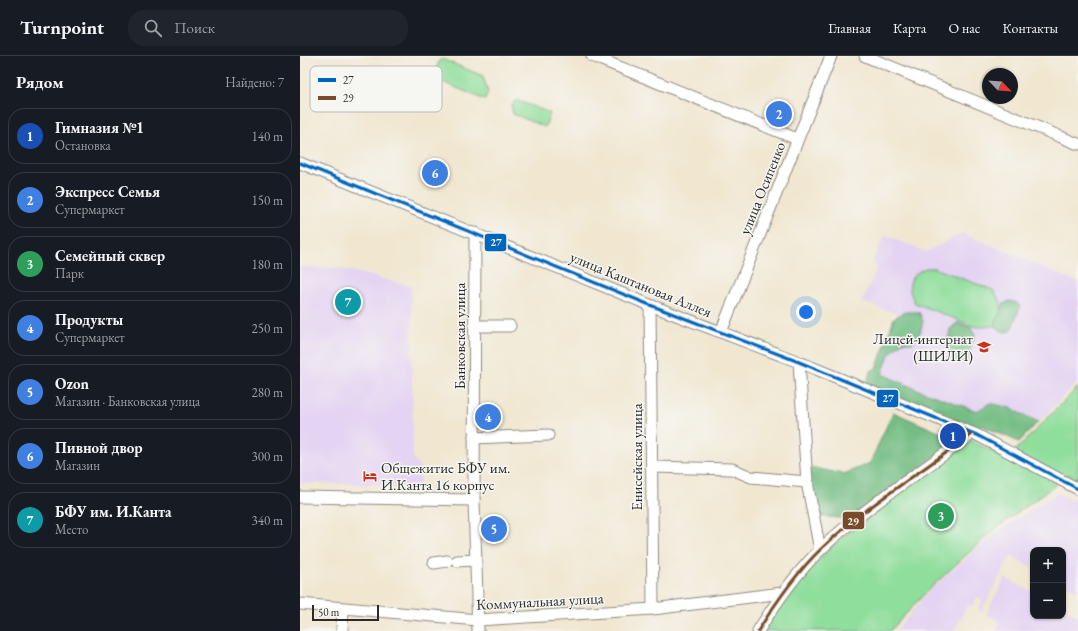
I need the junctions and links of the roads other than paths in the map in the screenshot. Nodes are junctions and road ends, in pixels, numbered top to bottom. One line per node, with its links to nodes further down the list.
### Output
1 (592, 56): 4 (street)
2 (831, 56): 4 (street, улица Осипенко)
3 (865, 56): 5 (street)
4 (797, 139): 11 (street, улица Осипенко)
5 (1078, 144)
6 (300, 163): 7 (street, улица Каштановая Аллея)
7 (475, 233): 8 (street, улица Каштановая Аллея); 9 (street, Банковская улица)
8 (650, 305): 11 (street, улица Каштановая Аллея); 16 (street, Енисейская улица)
9 (474, 326): 10 (street); 15 (street, Банковская улица)
10 (510, 326)
11 (721, 332): 12 (street, улица Каштановая Аллея)
12 (799, 362): 13 (street, улица Каштановая Аллея); 17 (street)
13 (972, 434): 18 (street, улица Каштановая Аллея); 21 (street)
14 (548, 436): 15 (street)
15 (474, 438): 20 (street, Банковская улица)
16 (652, 468): 17 (street); 26 (street, Енисейская улица)
17 (807, 482): 21 (street)
18 (1078, 489)
19 (300, 497): 20 (street)
20 (474, 500): 22 (street, Банковская улица)
21 (820, 550): 24 (street)
22 (475, 560): 23 (street); 28 (street, Банковская улица)
23 (434, 563)
24 (782, 593): 26 (street, Коммунальная улица); 30 (street)
25 (300, 604): 27 (street, Коммунальная улица)
26 (652, 609): 28 (street, Коммунальная улица)
27 (343, 612): 28 (street, Коммунальная улица); 29 (street)
28 (478, 626)
29 (342, 631)
30 (758, 631)

